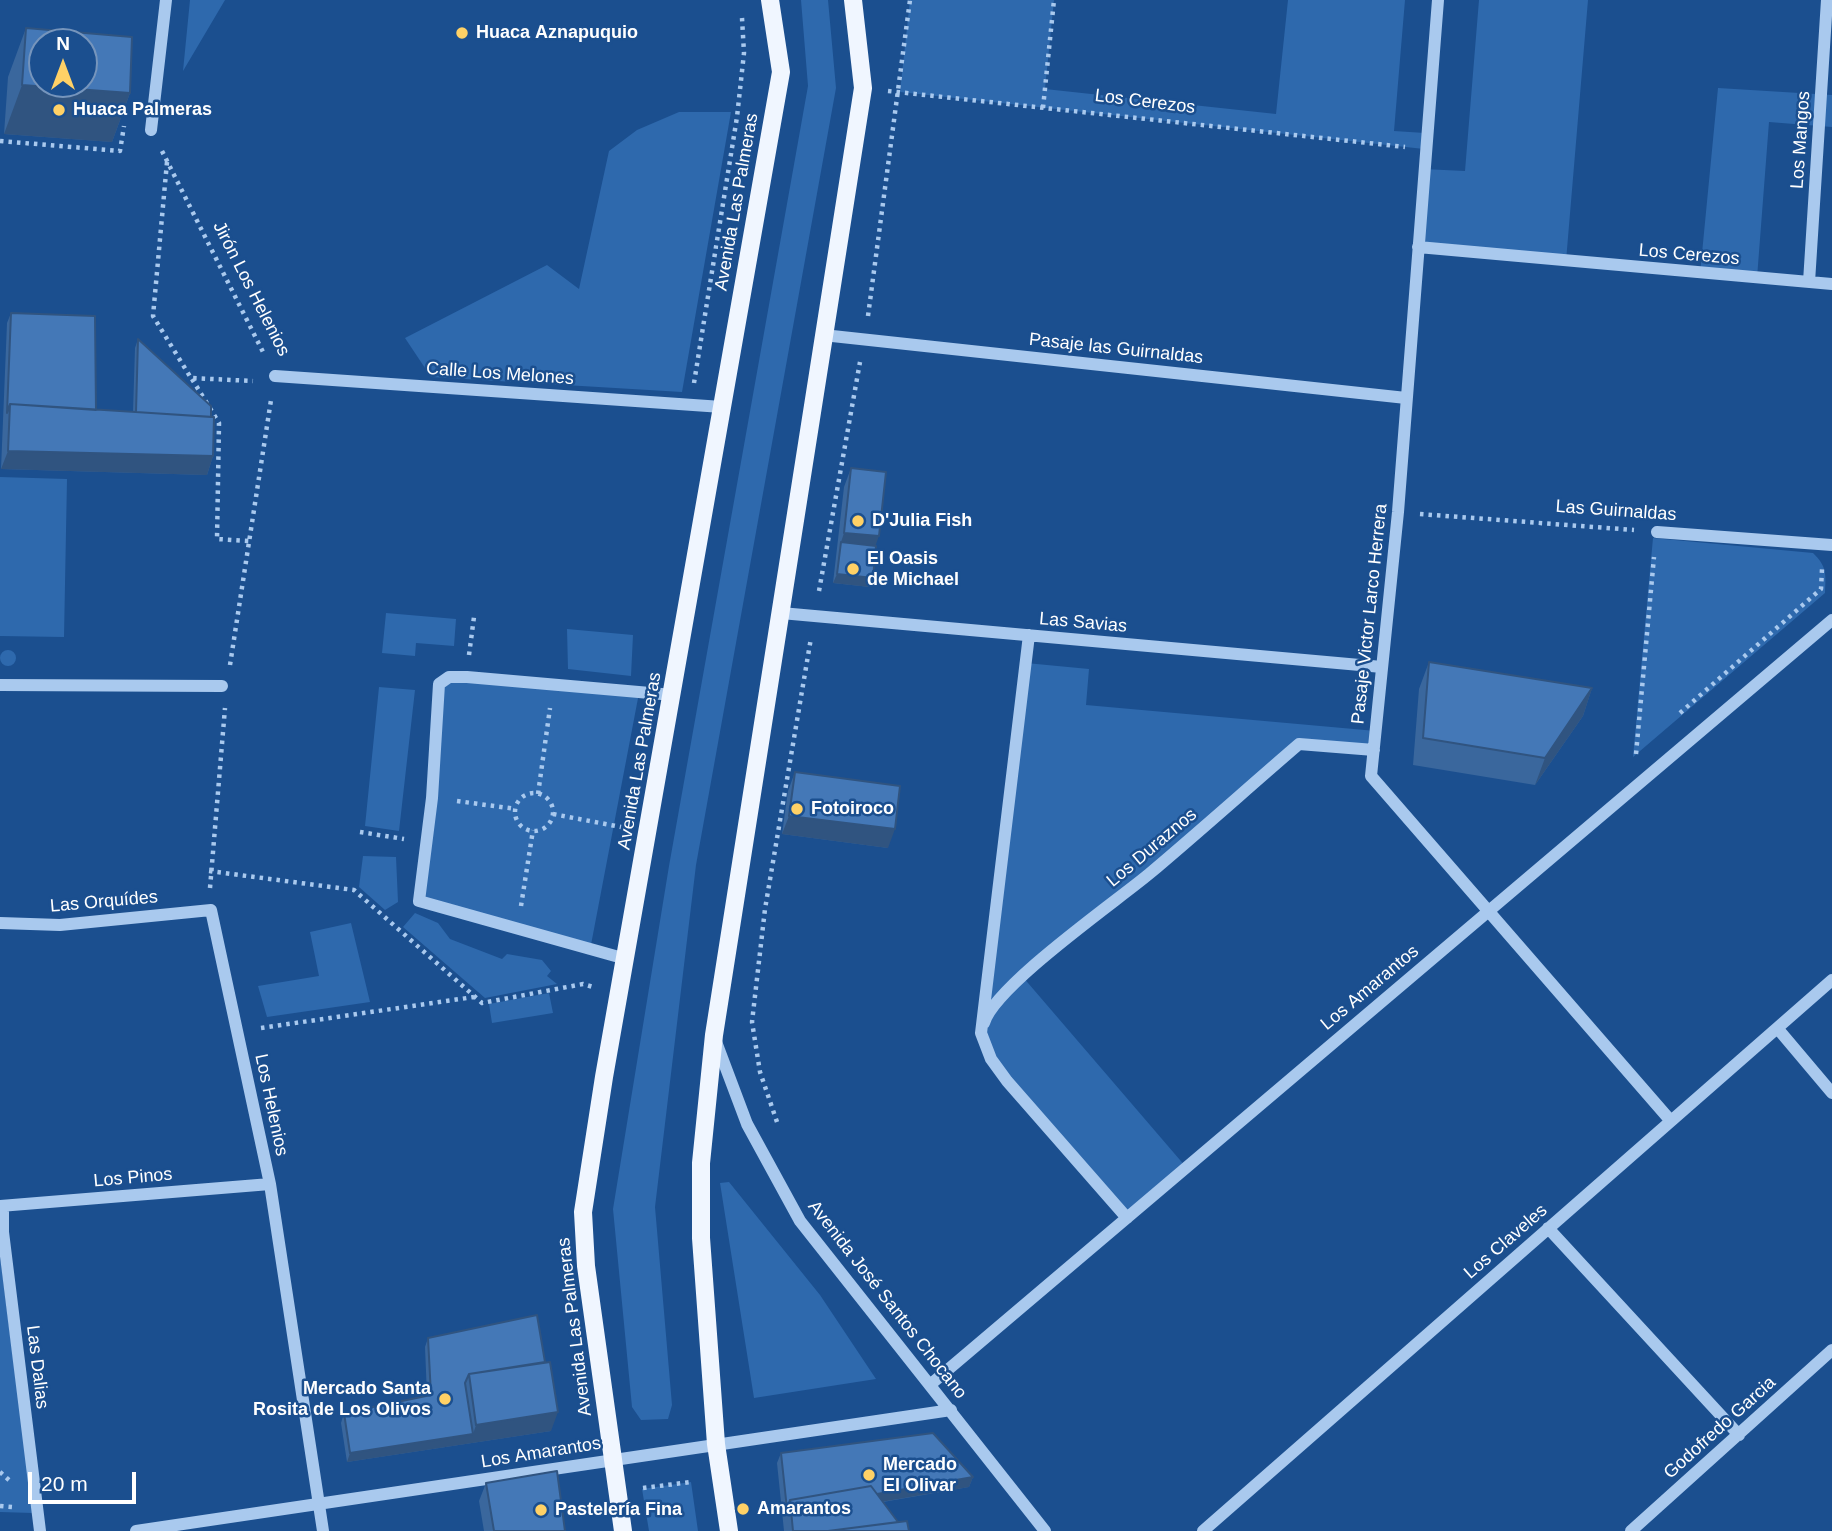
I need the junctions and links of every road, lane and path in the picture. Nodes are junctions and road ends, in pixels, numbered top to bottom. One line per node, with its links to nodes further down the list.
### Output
1 (166, 0): 13 (street)
2 (770, 0): 26 (main road, Avenida Las Palmeras)
3 (853, 0): 9 (main road)
4 (909, 0): 10 (path)
5 (1054, 0): 11 (path)
6 (1438, 0): 15 (street, Pasaje Victor Larco Herrera)
7 (1827, 0): 18 (street, Los Mangos)
8 (742, 7): 25 (path)
9 (863, 88): 10 (path, Los Cerezos); 20 (main road)
10 (900, 92): 11 (path, Los Cerezos); 21 (path)
11 (1043, 108): 15 (path, Los Cerezos)
12 (124, 124): 14 (path)
13 (151, 130): 16 (path, Jirón Los Helenios)
14 (0, 141)
15 (1424, 149): 17 (street, Pasaje Victor Larco Herrera)
16 (167, 162): 22 (path); 23 (path, Jirón Los Helenios)
17 (1418, 247): 18 (street, Los Cerezos); 24 (street, Pasaje Victor Larco Herrera)
18 (1809, 282): 19 (street, Los Cerezos)
19 (1832, 284)
20 (823, 335): 21 (street, Pasaje las Guirnaldas); 32 (main road)
21 (864, 340): 24 (street, Pasaje las Guirnaldas); 33 (path)
22 (191, 378): 23 (path); 29 (path)
23 (274, 379): 25 (street, Calle Los Melones); 29 (path, Jirón Los Helenios)
24 (1406, 398): 27 (street, Pasaje Victor Larco Herrera)
25 (691, 405): 26 (street, Calle Los Melones)
26 (722, 407): 43 (main road, Avenida Las Palmeras)
27 (1398, 512): 28 (path, Las Guirnaldas); 37 (street, Pasaje Victor Larco Herrera)
28 (1657, 532): 30 (street, Las Guirnaldas); 47 (path)
29 (249, 541): 38 (path, Jirón Los Helenios)
30 (1832, 545)
31 (1814, 560): 44 (path)
32 (781, 612): 33 (street, Las Savias); 69 (main road)
33 (814, 615): 36 (street, Las Savias); 72 (path)
34 (474, 617): 39 (path)
35 (1832, 620): 48 (street, Los Amarantos)
36 (1029, 635): 37 (street, Las Savias); 68 (street)
37 (1382, 667): 46 (street, Pasaje Victor Larco Herrera)
38 (229, 673)
39 (467, 677): 41 (street); 50 (street)
40 (0, 685): 42 (street)
41 (553, 686): 43 (street); 49 (path)
42 (224, 692): 57 (path)
43 (673, 695): 55 (main road, Avenida Las Palmeras)
44 (1678, 715)
45 (1647, 741): 47 (path)
46 (1374, 750): 59 (street, Pasaje Victor Larco Herrera); 68 (street, Los Duraznos)
47 (1637, 750): 48 (path)
48 (1633, 788): 59 (street, Los Amarantos)
49 (538, 794): 51 (path); 52 (path)
50 (432, 798): 51 (path); 56 (street)
51 (516, 809): 53 (path)
52 (553, 814): 53 (path); 55 (path)
53 (533, 831): 61 (path)
54 (360, 832): 56 (path)
55 (648, 832): 62 (main road, Avenida Las Palmeras)
56 (426, 842): 61 (street)
57 (209, 871): 58 (path); 65 (path)
58 (211, 909): 60 (street, Las Orquídes); 73 (street, Los Helenios)
59 (1488, 911): 71 (street, Pasaje Victor Larco Herrera); 75 (street, Los Amarantos)
60 (0, 923)
61 (517, 931): 62 (street)
62 (626, 959): 64 (main road, Avenida Las Palmeras)
63 (1832, 980): 67 (street, Los Claveles)
64 (621, 993): 65 (path); 82 (main road, Avenida Las Palmeras)
65 (475, 997): 66 (path)
66 (263, 1027)
67 (1778, 1029): 70 (street); 71 (street, Los Claveles)
68 (981, 1034): 75 (street)
69 (713, 1035): 72 (street, Avenida José Santos Chocano); 81 (main road)
70 (1832, 1093)
71 (1670, 1120): 76 (street, Los Claveles)
72 (762, 1152): 78 (street, Avenida José Santos Chocano)
73 (270, 1184): 74 (street, Los Pinos); 85 (street, Los Helenios)
74 (1, 1207): 86 (street, Las Dalias)
75 (1127, 1218): 78 (street, Los Amarantos)
76 (1548, 1228): 80 (street); 92 (street, Los Claveles)
77 (1832, 1350): 80 (street, Godofredo Garcia)
78 (930, 1384): 79 (street, Avenida José Santos Chocano)
79 (951, 1410): 81 (street, Los Amarantos); 91 (street, Avenida José Santos Chocano)
80 (1739, 1435): 93 (street, Godofredo Garcia)
81 (716, 1444): 82 (street, Los Amarantos); 90 (main road)
82 (613, 1460): 85 (street, Los Amarantos); 89 (main road, Avenida Las Palmeras)
83 (691, 1482): 84 (path)
84 (642, 1489)
85 (319, 1504): 87 (street, Los Amarantos); 88 (street, Los Helenios)
86 (40, 1531)
87 (136, 1531)
88 (323, 1531)
89 (623, 1531)
90 (729, 1531)
91 (1045, 1531)
92 (1203, 1531)
93 (1630, 1531)

